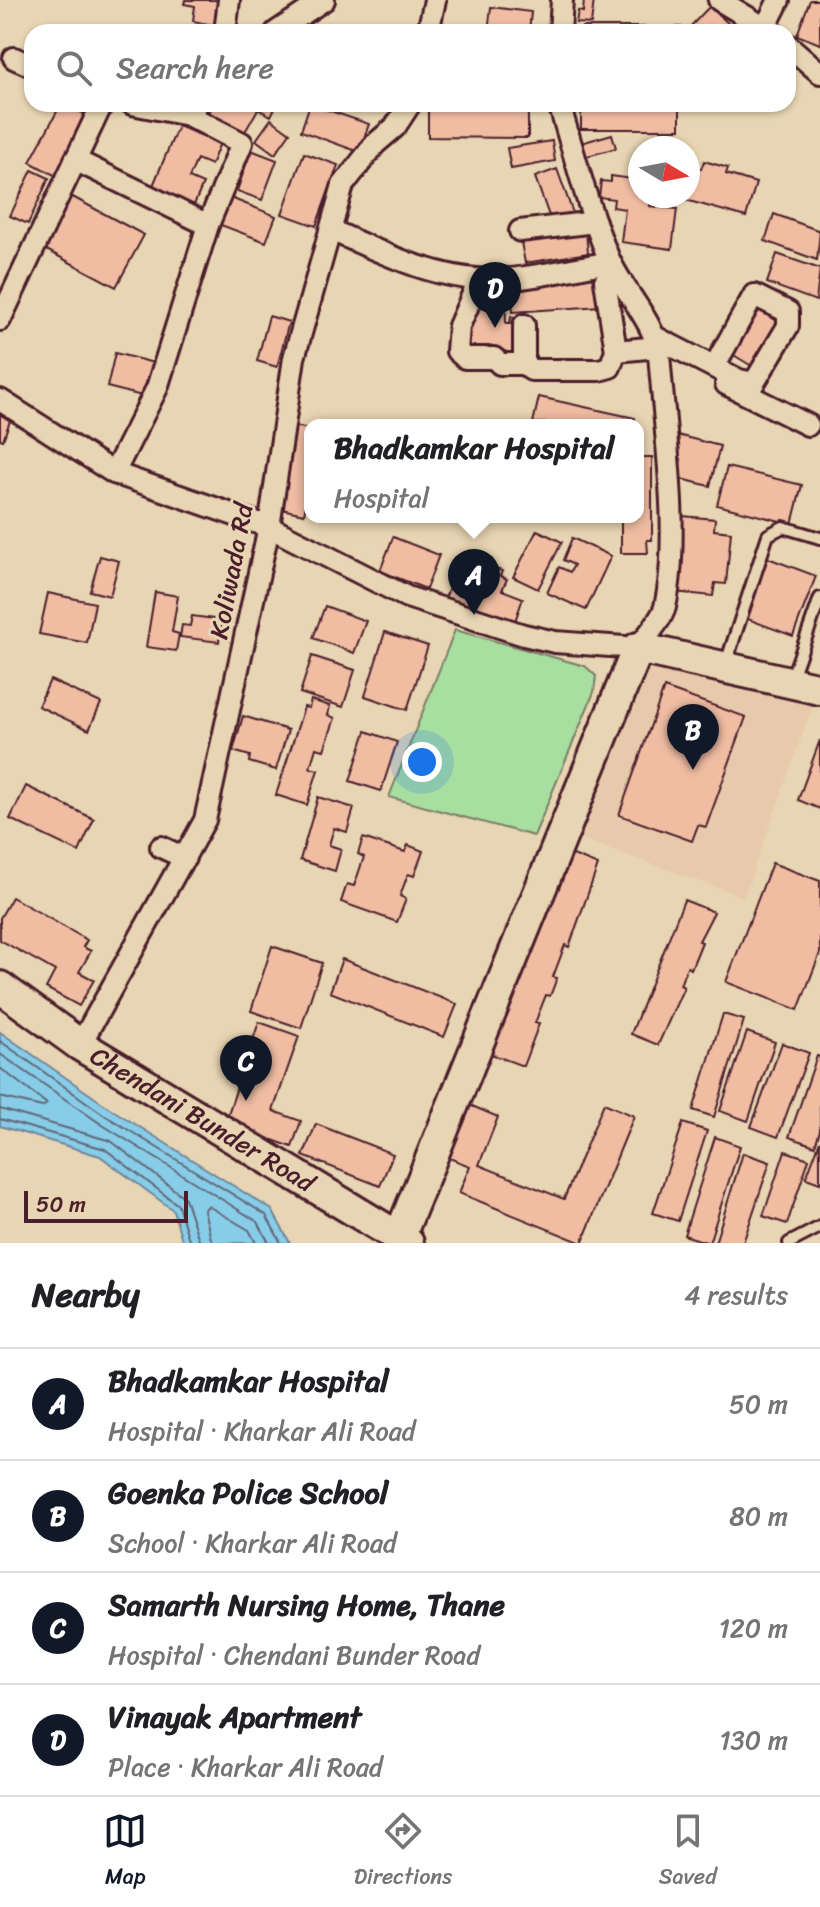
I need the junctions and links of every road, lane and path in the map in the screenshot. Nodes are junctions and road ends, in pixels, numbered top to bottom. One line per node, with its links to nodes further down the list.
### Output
1 (229, 0): 7 (street)
2 (324, 0): 8 (street)
3 (435, 0): 9 (street)
4 (562, 0): 10 (street)
5 (719, 0): 11 (street)
6 (779, 0): 12 (street)
7 (226, 24)
8 (288, 24)
9 (430, 24)
10 (560, 24)
11 (760, 24)
12 (771, 24)
13 (796, 52): 14 (street)
14 (820, 73)
15 (98, 112): 19 (street)
16 (195, 112): 21 (street)
17 (405, 112): 22 (street, Koliwada Rd)
18 (561, 112): 20 (street)
19 (75, 160): 21 (street); 26 (street)
20 (595, 222): 23 (street); 24 (street)
21 (208, 225): 34 (street)
22 (331, 230): 24 (street); 35 (street, Koliwada Rd)
23 (520, 231)
24 (608, 271): 28 (street); 29 (street)
25 (476, 287): 30 (street)
26 (0, 320)
27 (524, 325): 30 (street)
28 (658, 347): 29 (street); 31 (street); 33 (street); 38 (street)
29 (616, 351): 30 (street)
30 (524, 364)
31 (714, 367)
32 (0, 400): 34 (street)
33 (808, 425)
34 (114, 473): 35 (street)
35 (269, 527): 38 (street); 43 (street, Koliwada Rd)
36 (820, 538): 39 (lane)
37 (820, 598): 40 (lane)
38 (638, 648): 39 (street); 47 (street)
39 (725, 667): 40 (street)
40 (790, 682): 41 (street)
41 (820, 689)
42 (161, 847): 43 (street)
43 (185, 858): 45 (street, Koliwada Rd)
44 (0, 987): 45 (street, Chendani Bunder Road)
45 (80, 1045): 47 (street, Chendani Bunder Road)
46 (820, 1227): 48 (lane)
47 (404, 1240)
48 (789, 1243)

